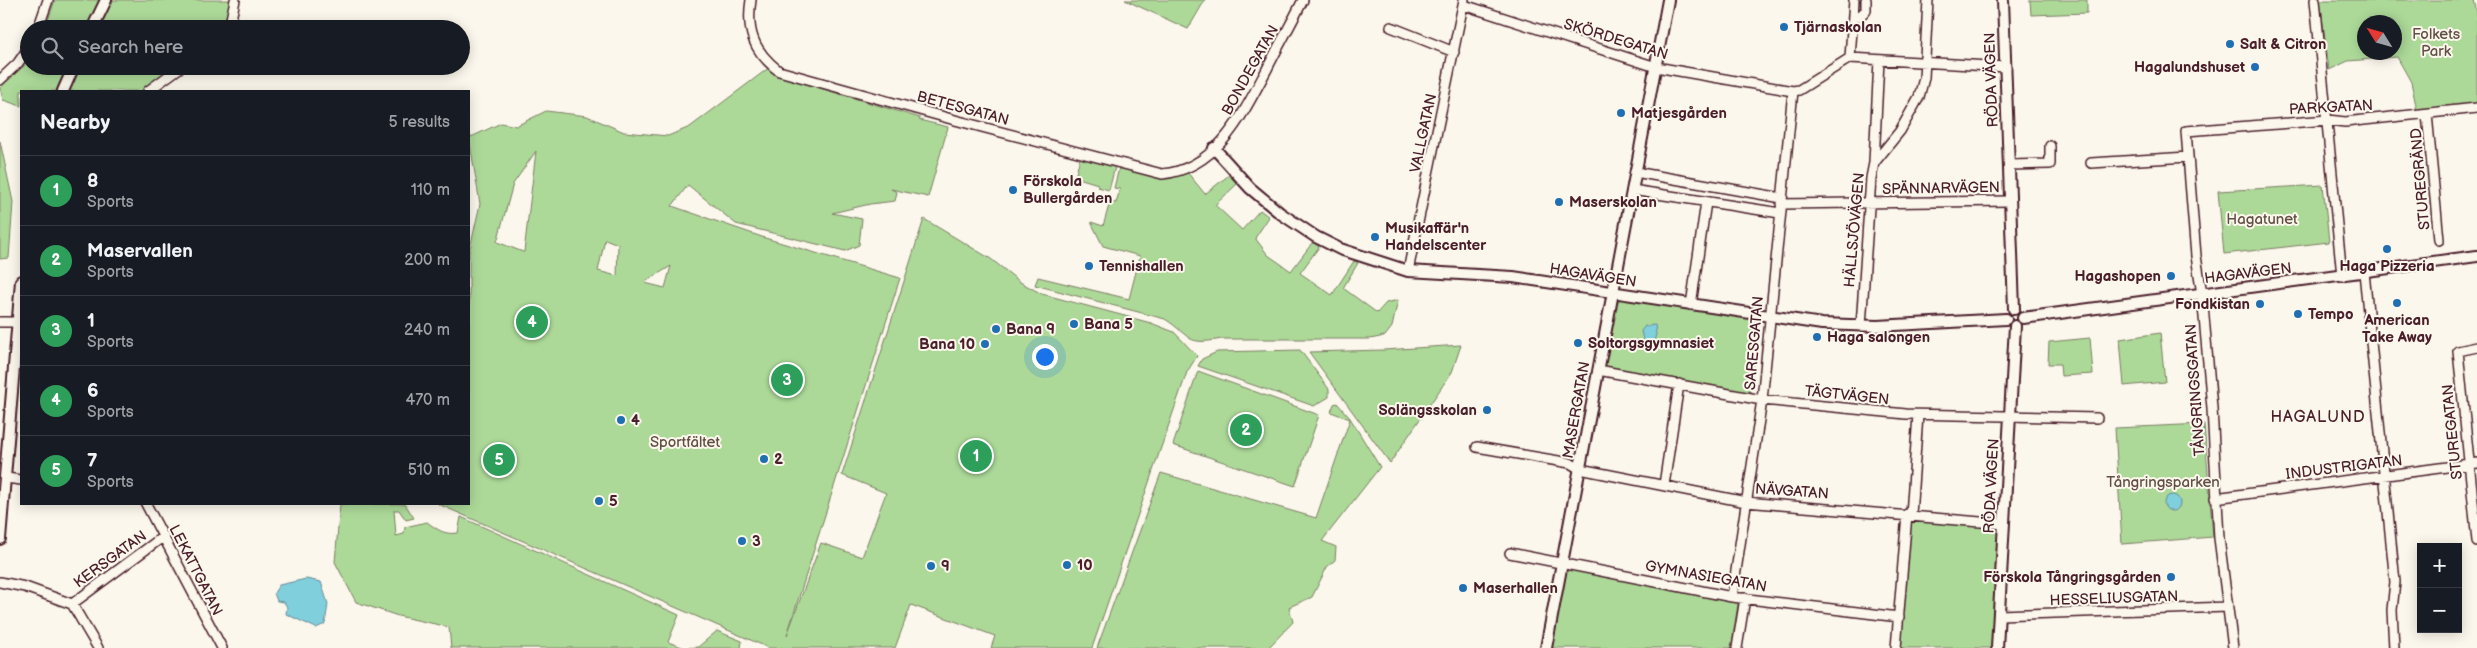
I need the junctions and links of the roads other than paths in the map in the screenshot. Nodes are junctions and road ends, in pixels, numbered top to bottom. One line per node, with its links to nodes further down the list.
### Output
1 (48, 0): 14 (street)
2 (106, 0): 15 (street)
3 (235, 0): 16 (street)
4 (750, 0): 36 (street, BETESGATAN)
5 (1303, 0): 36 (street, BONDEGATAN)
6 (1668, 0): 23 (street, MASERGATAN)
7 (1854, 0): 13 (street)
8 (1866, 0): 13 (street)
9 (1928, 0): 22 (street, HÄLLSJÖVÄGEN)
10 (2003, 0): 24 (street, RÖDA VÄGEN)
11 (2315, 0): 33 (street)
12 (1464, 3): 18 (street, VALLGATAN); 23 (street, SKÖRDEGATAN)
13 (1854, 17): 19 (street)
14 (41, 20)
15 (96, 20)
16 (231, 20)
17 (1391, 27): 18 (street)
18 (1454, 52): 49 (street, VALLGATAN)
19 (1850, 58): 20 (street); 30 (street)
20 (1879, 60): 22 (street); 38 (street)
21 (20, 61): 27 (street)
22 (1925, 63): 24 (street); 38 (street, HÄLLSJÖVÄGEN)
23 (1656, 67): 30 (street, SKÖRDEGATAN); 41 (street, MASERGATAN)
24 (2006, 68): 40 (street, RÖDA VÄGEN)
25 (70, 75): 28 (street)
26 (170, 75): 29 (street)
27 (0, 80)
28 (63, 90)
29 (149, 90)
30 (1792, 91): 46 (street, SARESGATAN)
31 (2477, 108): 32 (street, PARKGATAN)
32 (2428, 114): 33 (street, PARKGATAN); 47 (street, STUREGRÄND)
33 (2328, 120): 34 (street, PARKGATAN); 51 (street)
34 (2186, 131): 37 (street, TÅNGRINGSGATAN)
35 (2050, 146): 40 (street)
36 (1214, 148): 49 (street, HAGAVÄGEN)
37 (2188, 157): 39 (street); 54 (street, TÅNGRINGSGATAN)
38 (1874, 163): 45 (street, HÄLLSJÖVÄGEN)
39 (2091, 163)
40 (2009, 165): 43 (street, RÖDA VÄGEN)
41 (1635, 172): 42 (street, MASERGATAN); 46 (street, SPÄNNARVÄGEN)
42 (1632, 190): 44 (street, SPÄNNARVÄGEN); 53 (street, MASERGATAN)
43 (2010, 201): 45 (street, SPÄNNARVÄGEN); 56 (street, RÖDA VÄGEN)
44 (1706, 202): 46 (street, SPÄNNARVÄGEN); 55 (street)
45 (1868, 203): 46 (street, SPÄNNARVÄGEN); 62 (street, HÄLLSJÖVÄGEN)
46 (1781, 205): 57 (street, SARESGATAN)
47 (2439, 240)
48 (2477, 256): 50 (street, HAGAVÄGEN)
49 (1408, 271): 53 (street, HAGAVÄGEN)
50 (2364, 272): 51 (street, HAGAVÄGEN); 74 (street)
51 (2342, 276): 54 (street, HAGAVÄGEN)
52 (20, 291): 61 (street)
53 (1612, 293): 55 (street, HAGAVÄGEN); 65 (street, MASERGATAN)
54 (2202, 294): 58 (street, HAGAVÄGEN); 78 (street, TÅNGRINGSGATAN)
55 (1691, 305): 57 (street, HAGAVÄGEN)
56 (2014, 310): 58 (street); 59 (street)
57 (1770, 317): 62 (street, HAGAVÄGEN); 67 (street, SARESGATAN)
58 (2023, 318): 63 (street)
59 (2006, 319): 62 (street, HAGAVÄGEN); 63 (street)
60 (0, 322): 61 (street)
61 (17, 322): 75 (street)
62 (1861, 326)
63 (2015, 326): 69 (street, RÖDA VÄGEN)
64 (2477, 347): 72 (street, STUREGATAN)
65 (1598, 370): 66 (street, TÄGTVÄGEN); 73 (street, MASERGATAN)
66 (1679, 384): 67 (street, TÄGTVÄGEN); 77 (street)
67 (1762, 400): 68 (street, TÄGTVÄGEN); 79 (street, SARESGATAN)
68 (1918, 415): 69 (street, TÄGTVÄGEN); 81 (street)
69 (2010, 418): 70 (street, TÄGTVÄGEN); 82 (street, RÖDA VÄGEN)
70 (2097, 418)
71 (1477, 448): 73 (street, NÄVGATAN)
72 (2473, 464): 74 (street, INDUSTRIGATAN); 85 (street, STUREGATAN)
73 (1580, 469): 77 (street, NÄVGATAN); 87 (street, MASERGATAN)
74 (2386, 476): 78 (street, INDUSTRIGATAN); 102 (street)
75 (6, 478): 76 (street); 84 (street)
76 (20, 480)
77 (1664, 485): 79 (street, NÄVGATAN)
78 (2216, 498): 92 (street, TÅNGRINGSGATAN)
79 (1746, 502): 81 (street, NÄVGATAN); 89 (street, SARESGATAN)
80 (147, 505): 83 (street, LEKATTGATAN)
81 (1909, 514): 82 (street, NÄVGATAN); 94 (street)
82 (2004, 524): 93 (street, RÖDA VÄGEN)
83 (164, 536): 91 (street, KERSGATAN); 96 (street, LEKATTGATAN)
84 (0, 539)
85 (2477, 541)
86 (1510, 553): 87 (street, GYMNASIEGATAN)
87 (1562, 564): 89 (street, GYMNASIEGATAN); 97 (street, MASERGATAN)
88 (0, 582): 91 (street)
89 (1732, 597): 90 (street, GYMNASIEGATAN)
90 (1745, 598): 94 (street, GYMNASIEGATAN); 98 (street)
91 (72, 604): 95 (street)
92 (2228, 607): 93 (street, HESSELIUSGATAN); 101 (street, TÅNGRINGSGATAN)
93 (2000, 615): 100 (street, RÖDA VÄGEN)
94 (1899, 617): 99 (street)
95 (98, 648)
96 (222, 648)
97 (1546, 648)
98 (1738, 648)
99 (1896, 648)
100 (1997, 648)
101 (2233, 648)
102 (2394, 648)

